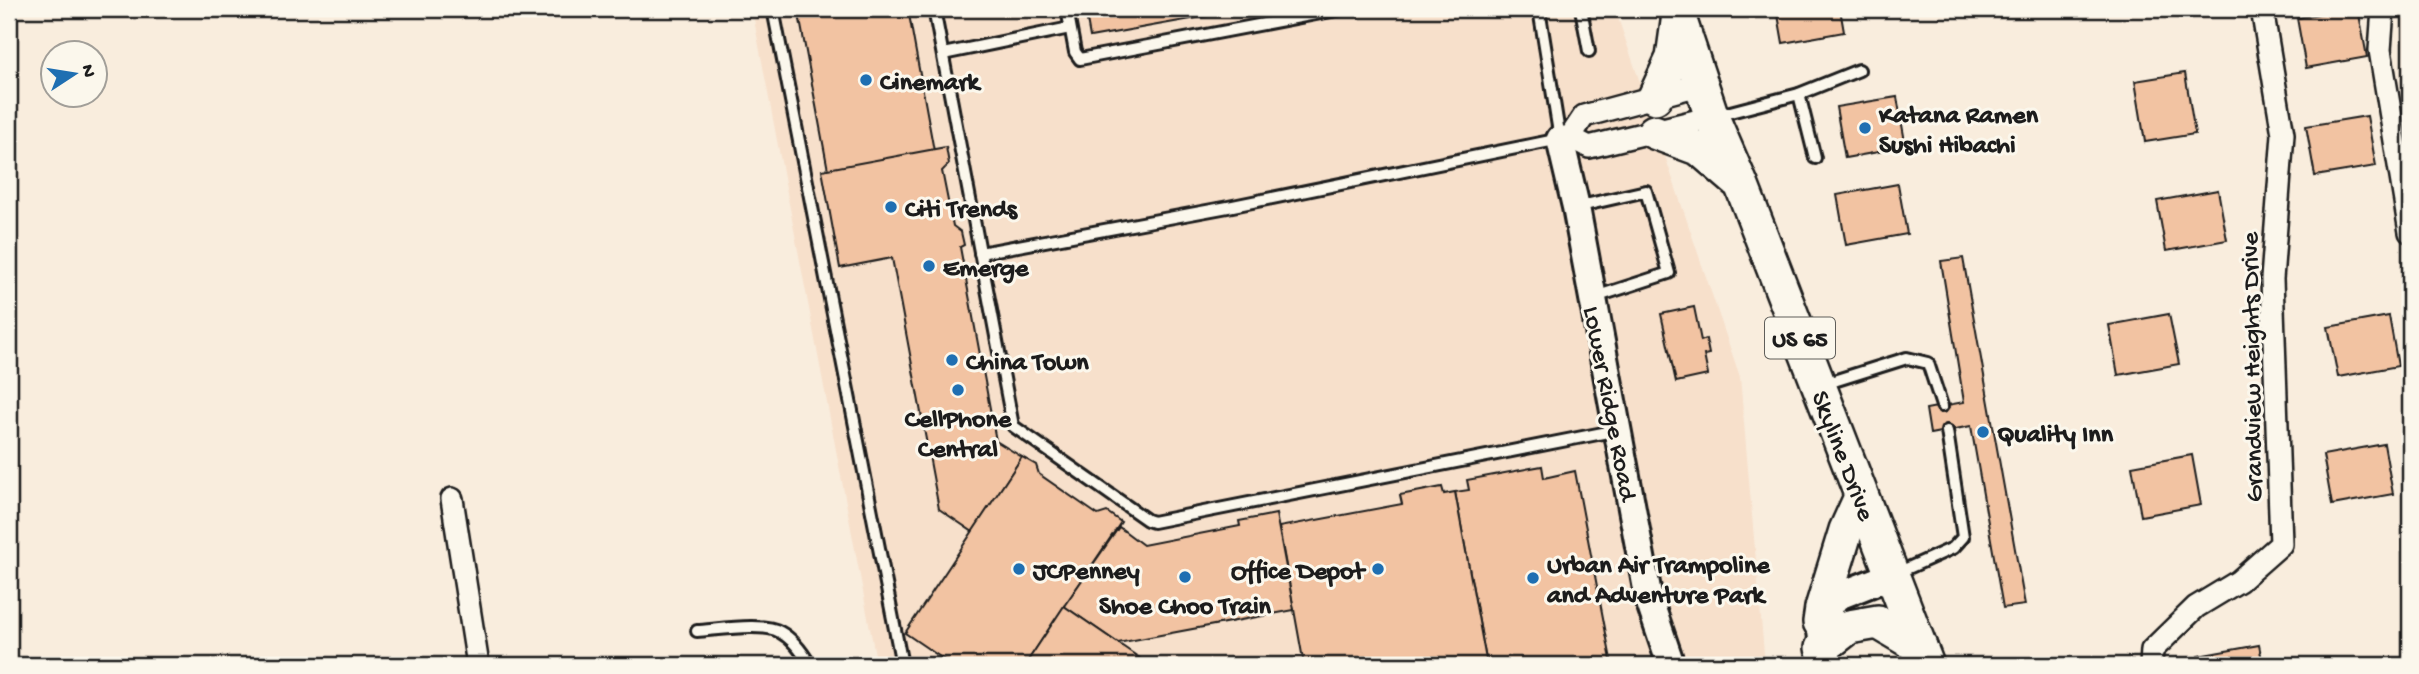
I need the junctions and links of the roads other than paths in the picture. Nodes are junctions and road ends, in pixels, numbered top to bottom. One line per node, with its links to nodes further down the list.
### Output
1 (774, 9): 38 (lane)
2 (934, 9): 12 (lane)
3 (1067, 9): 10 (lane)
4 (1342, 9): 10 (lane)
5 (1538, 9): 19 (lane)
6 (1581, 9): 11 (lane)
7 (2262, 9): 40 (street, Grandview Heights Drive)
8 (2383, 9): 23 (street)
9 (1677, 13): 14 (highway, Skyline Drive / US 65); 16 (highway)
10 (1070, 28): 12 (lane)
11 (1589, 51)
12 (943, 54): 24 (lane)
13 (1859, 70): 15 (lane)
14 (1702, 84): 16 (street); 17 (highway, Skyline Drive / US 65)
15 (1799, 94): 17 (lane); 20 (lane)
16 (1655, 97): 19 (street)
17 (1712, 117): 18 (street); 21 (highway, Skyline Drive / US 65)
18 (1654, 132): 19 (street); 21 (highway)
19 (1565, 138): 22 (street, Lower Ridge Road); 24 (lane)
20 (1815, 158)
21 (1741, 184): 26 (highway, Skyline Drive / US 65)
22 (1576, 207): 25 (street, Lower Ridge Road); 25 (lane)
23 (2410, 232)
24 (980, 253): 28 (lane)
25 (1593, 298): 28 (street, Lower Ridge Road)
26 (1818, 386): 27 (lane); 30 (highway, Skyline Drive / US 65)
27 (1942, 406)
28 (1618, 430): 39 (street, Lower Ridge Road)
29 (1947, 430): 32 (lane)
30 (1861, 497): 32 (highway, Skyline Drive / US 65); 34 (highway)
31 (452, 499): 36 (street)
32 (1892, 575): 34 (street); 35 (highway, Skyline Drive / US 65)
33 (697, 631): 37 (lane)
34 (1822, 645): 35 (highway)
35 (1924, 656)
36 (478, 665)
37 (810, 665)
38 (902, 665)
39 (1671, 665)
40 (2151, 665)

